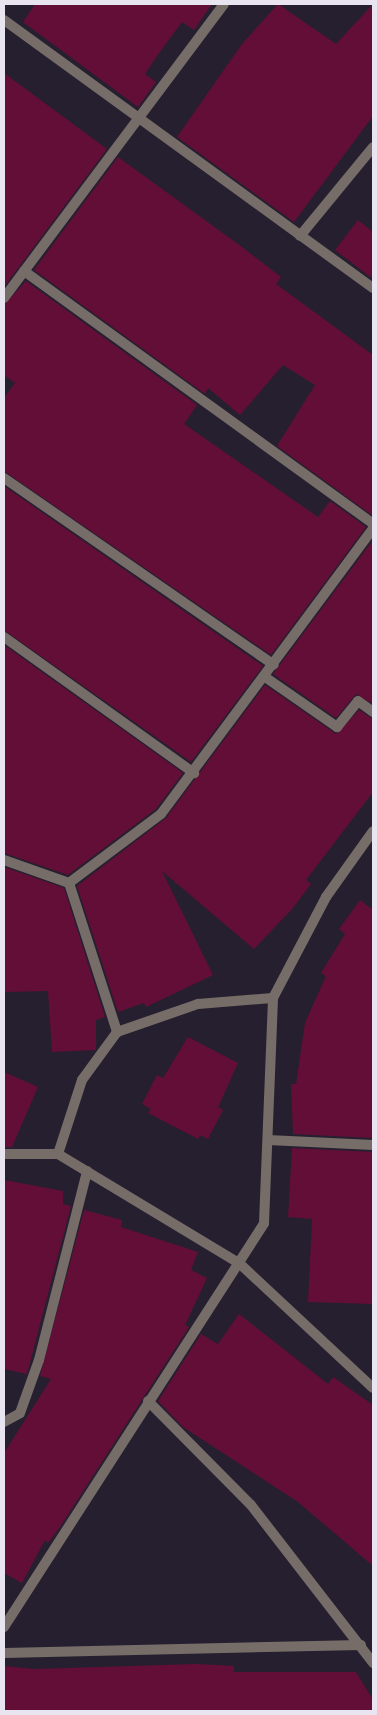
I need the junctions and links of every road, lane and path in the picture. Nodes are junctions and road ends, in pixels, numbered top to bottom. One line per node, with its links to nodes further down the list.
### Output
1 (224, 4): 3 (street)
2 (4, 20): 3 (street)
3 (140, 119): 5 (street); 6 (street)
4 (373, 147): 5 (street)
5 (300, 236): 7 (street)
6 (24, 271): 8 (street); 10 (street)
7 (373, 288)
8 (4, 298)
9 (4, 478): 13 (street)
10 (373, 524)
11 (373, 529): 13 (street)
12 (4, 637): 16 (street)
13 (274, 665): 14 (street)
14 (265, 677): 15 (street); 16 (street)
15 (373, 712)
16 (194, 774): 19 (street)
17 (373, 832): 20 (street)
18 (4, 860): 19 (street)
19 (69, 883): 21 (street)
20 (273, 998): 21 (street); 22 (street)
21 (117, 1032): 25 (street)
22 (268, 1140): 23 (street); 27 (street)
23 (373, 1145)
24 (4, 1154): 25 (street)
25 (58, 1154): 26 (street)
26 (87, 1171): 27 (street); 30 (street)
27 (239, 1263): 28 (street); 29 (street)
28 (373, 1388)
29 (148, 1401): 31 (street); 32 (street)
30 (4, 1422)
31 (4, 1627)
32 (361, 1645): 33 (street); 34 (street)
33 (4, 1653)
34 (373, 1663)

